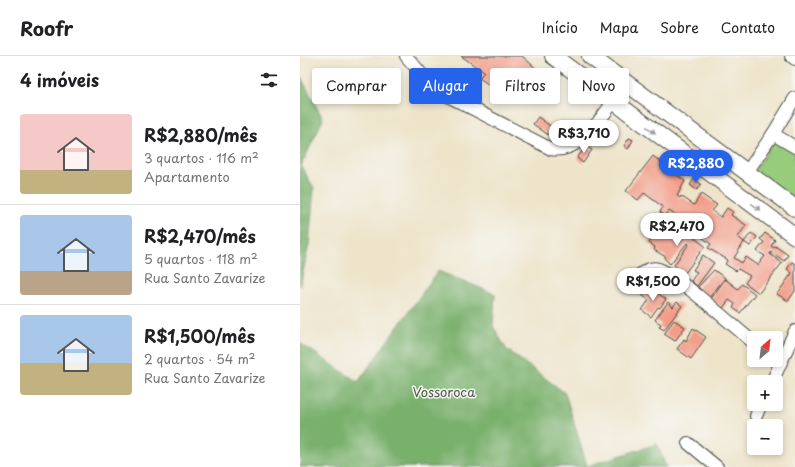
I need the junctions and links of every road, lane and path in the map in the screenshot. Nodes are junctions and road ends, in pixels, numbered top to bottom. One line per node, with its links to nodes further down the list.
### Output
1 (406, 56): 8 (street)
2 (553, 56): 6 (main road)
3 (590, 56): 12 (main road)
4 (791, 56): 5 (street)
5 (795, 59)
6 (569, 68)
7 (795, 98): 10 (street)
8 (611, 104)
9 (616, 104): 14 (main road, one-way to 14)
10 (773, 134): 11 (street); 12 (street)
11 (795, 147)
12 (747, 172): 13 (main road)
13 (795, 208)
14 (795, 236)
15 (634, 280): 17 (street)
16 (795, 331): 18 (street)
17 (747, 337)
18 (783, 352)
19 (758, 411): 20 (street)
20 (756, 416)
21 (688, 443): 22 (street)
22 (716, 467)

